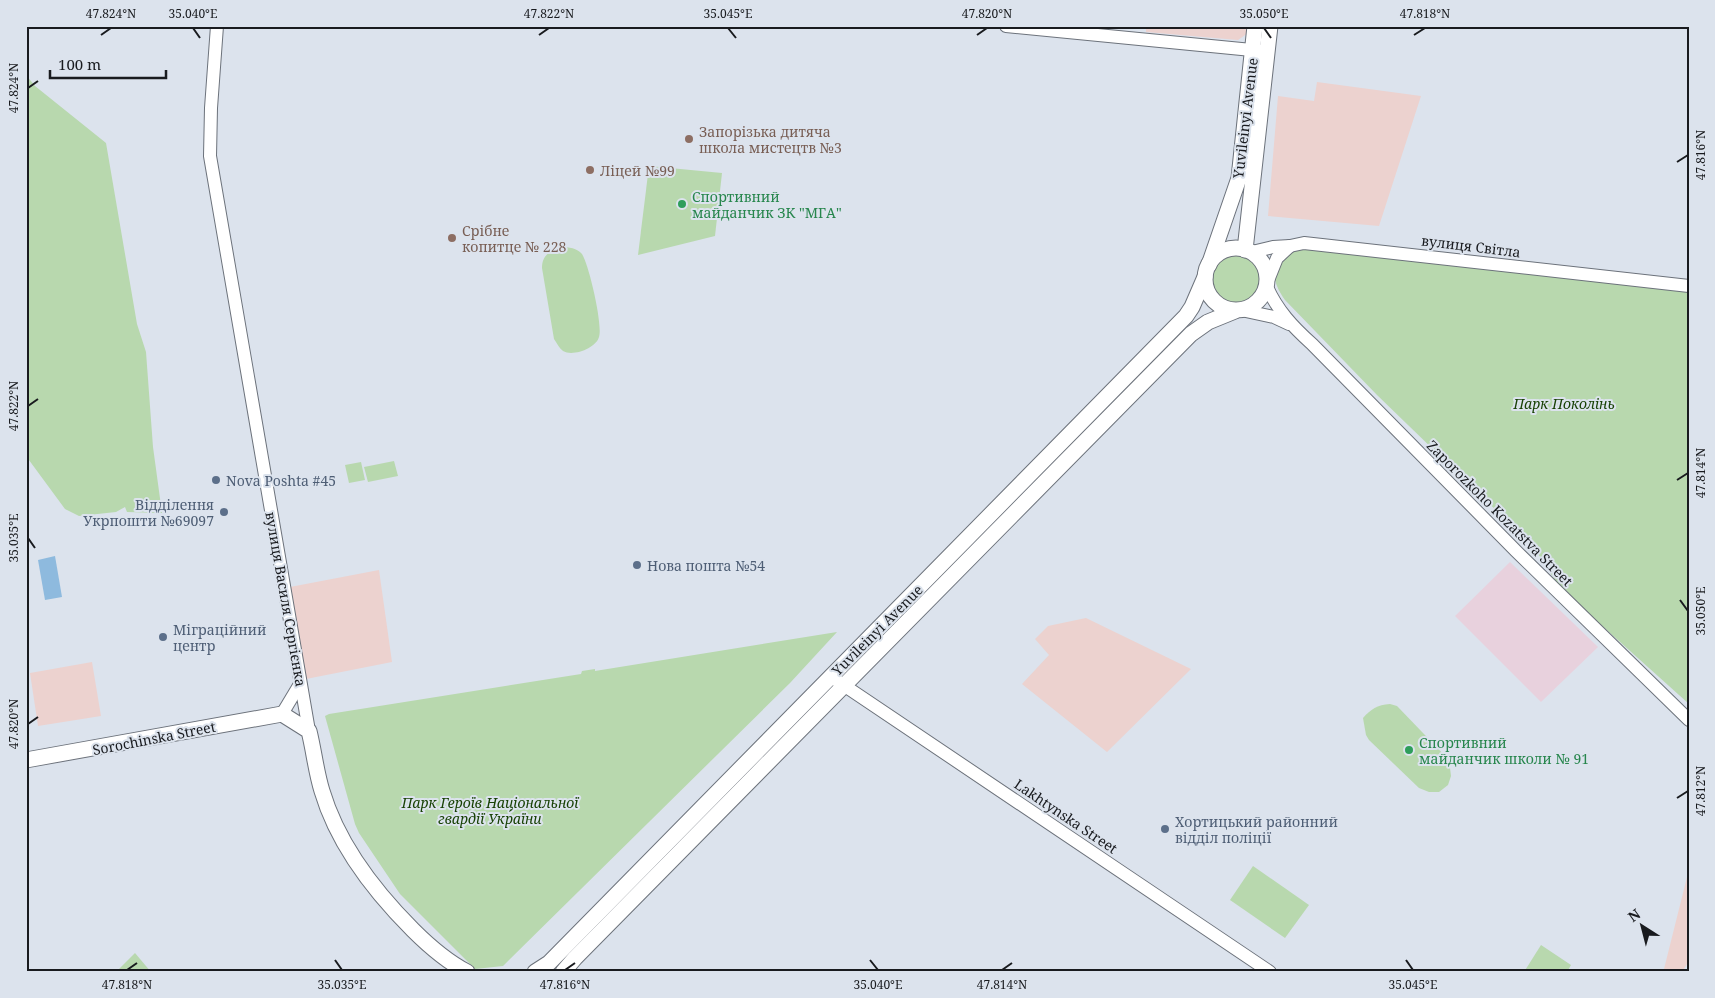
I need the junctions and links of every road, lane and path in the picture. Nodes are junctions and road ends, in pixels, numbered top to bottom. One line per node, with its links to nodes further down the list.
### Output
1 (217, 26): 14 (street, вулиця Василя Сергієнка)
2 (1006, 26): 5 (street)
3 (1255, 26): 5 (main road, Yuvileinyi Avenue)
4 (1270, 26): 5 (main road, Yuvileinyi Avenue)
5 (1260, 51): 7 (main road, Yuvileinyi Avenue); 8 (main road, Yuvileinyi Avenue)
6 (1290, 246): 7 (street, вулиця Світла); 9 (street); 10 (street, вулиця Світла)
7 (1249, 251): 8 (main road); 9 (main road)
8 (1207, 271): 11 (main road); 13 (main road, Yuvileinyi Avenue)
9 (1267, 285): 11 (main road); 12 (street, Zaporozkoho Kozatstva Street)
10 (1689, 286)
11 (1238, 310): 12 (street, Zaporozkoho Kozatstva Street); 15 (main road, Yuvileinyi Avenue)
12 (1292, 326): 17 (street, Zaporozkoho Kozatstva Street)
13 (831, 677): 15 (street, Lakhtynska Street); 23 (main road, Yuvileinyi Avenue)
14 (300, 684): 16 (street); 18 (street, вулиця Василя Сергієнка)
15 (844, 686): 24 (main road, Yuvileinyi Avenue); 25 (street, Lakhtynska Street)
16 (282, 714): 18 (main road); 19 (main road, Sorochinska Street)
17 (1689, 720)
18 (310, 731): 20 (main road, вулиця Василя Сергієнка)
19 (26, 760)
20 (439, 955): 21 (main road, вулиця Василя Сергієнка); 22 (main road, вулиця Василя Сергієнка)
21 (448, 972)
22 (468, 972)
23 (535, 972)
24 (563, 972)
25 (1270, 972)

